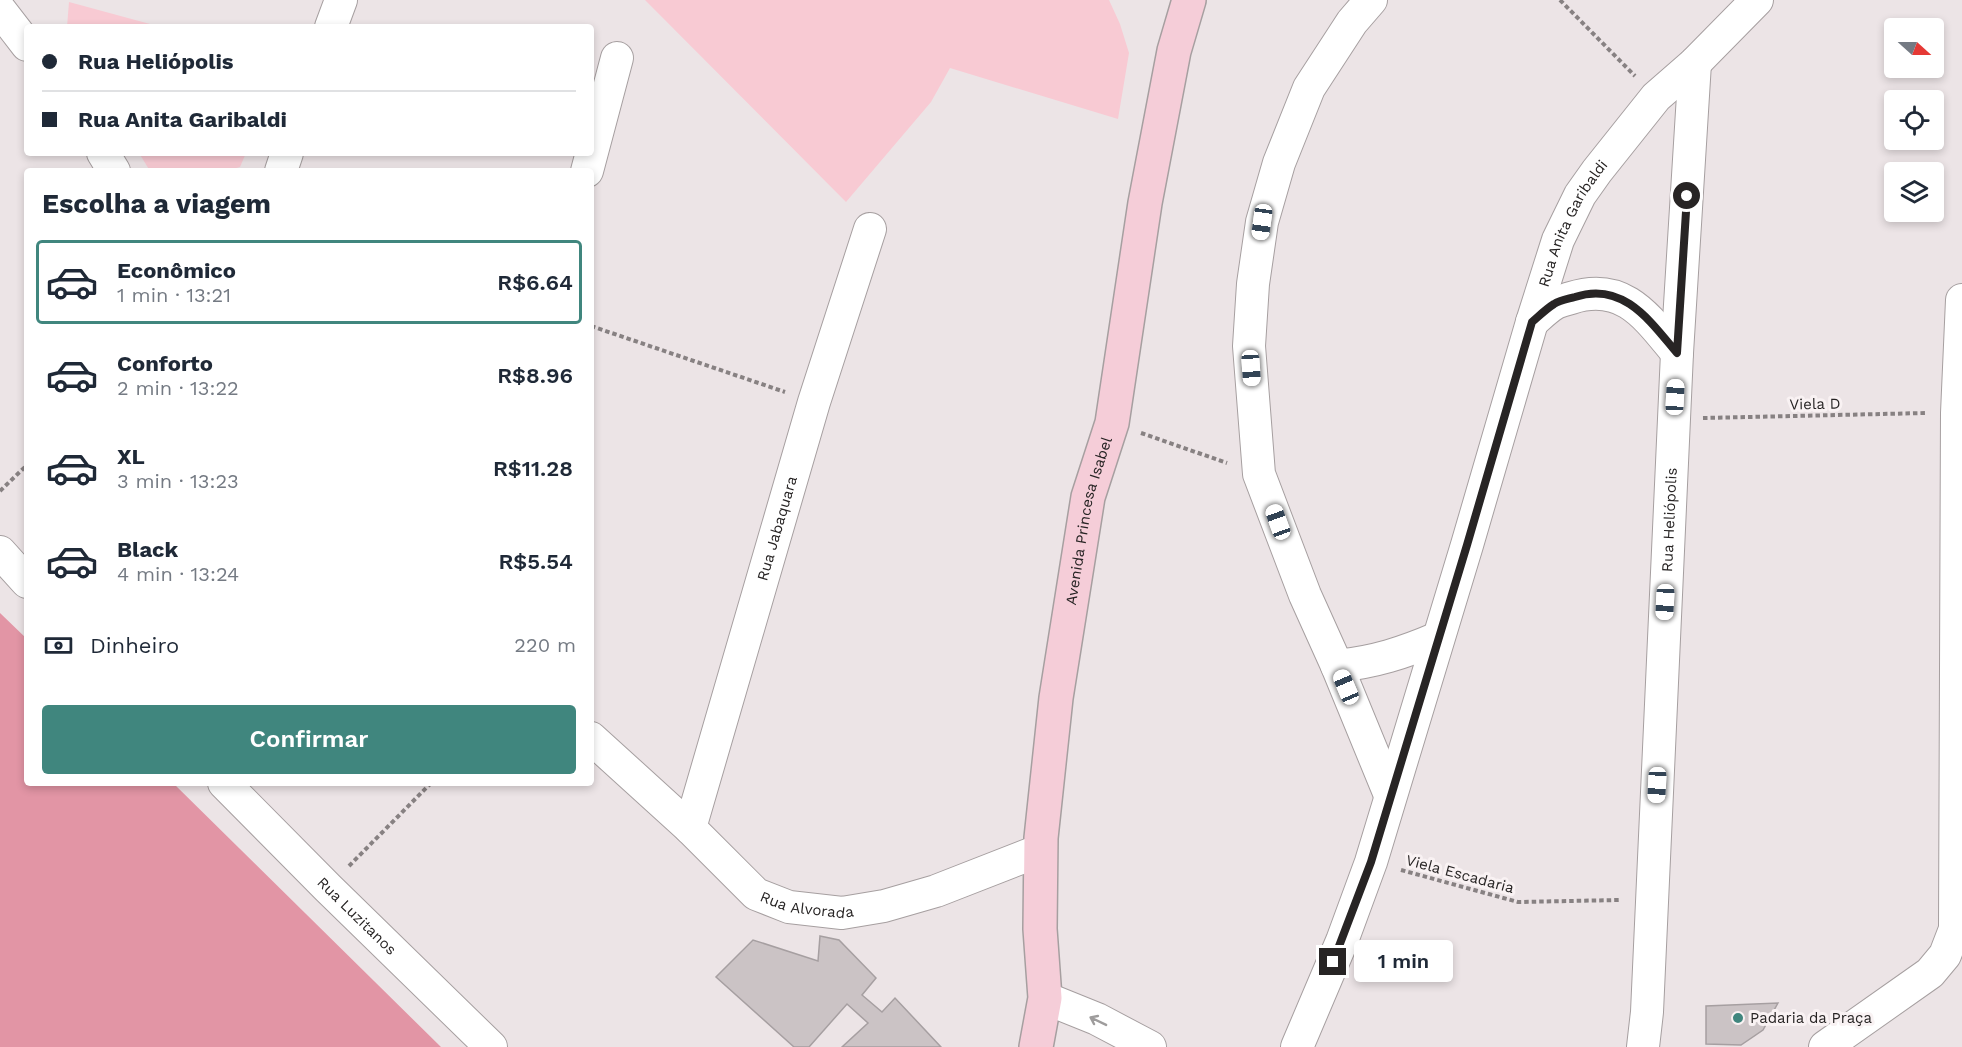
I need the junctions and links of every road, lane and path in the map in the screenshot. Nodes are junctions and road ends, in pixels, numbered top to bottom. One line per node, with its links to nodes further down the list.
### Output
1 (3, 0): 7 (street)
2 (341, 0): 8 (street)
3 (1188, 0): 22 (main road, Avenida Princesa Isabel)
4 (1371, 0): 24 (street)
5 (1560, 0): 12 (path)
6 (1757, 0): 11 (street, Rua Anita Garibaldi)
7 (0, 9): 9 (street)
8 (332, 24)
9 (24, 41)
10 (617, 58): 13 (street)
11 (1695, 63): 12 (street, Rua Anita Garibaldi); 18 (street, Rua Heliópolis)
12 (1656, 97): 16 (street, Rua Anita Garibaldi)
13 (594, 148)
14 (870, 229): 19 (street, Rua Jabaquara)
15 (1962, 300): 20 (street)
16 (1532, 322): 18 (street); 28 (street, Rua Anita Garibaldi)
17 (594, 327): 19 (path)
18 (1677, 353): 21 (street, Rua Heliópolis)
19 (814, 402): 34 (street, Rua Jabaquara)
20 (1957, 412): 21 (path, Viela D); 47 (street)
21 (1674, 419): 38 (street, Rua Heliópolis)
22 (1112, 423): 24 (path); 35 (main road, Avenida Princesa Isabel)
23 (24, 468): 25 (path)
24 (1259, 474): 29 (street)
25 (0, 491)
26 (0, 552): 27 (street)
27 (24, 579)
28 (1438, 638): 29 (street); 33 (street, Rua Anita Garibaldi)
29 (1337, 666): 33 (street)
30 (594, 741): 34 (street, Rua Alvorada)
31 (227, 786): 37 (street, Rua Luzitanos)
32 (428, 786): 37 (path)
33 (1390, 795): 36 (street, Rua Anita Garibaldi)
34 (690, 828): 35 (street, Rua Alvorada)
35 (1041, 850): 39 (main road, Avenida Princesa Isabel)
36 (1371, 862): 38 (path, Viela Escadaria); 44 (street, Rua Anita Garibaldi)
37 (328, 888): 41 (street, Rua Luzitanos)
38 (1651, 900): 40 (street, Rua Heliópolis)
39 (1045, 998): 42 (main road, Avenida Princesa Isabel); 43 (street, one-way to 39)
40 (1647, 1012): 45 (street, Rua Heliópolis); 46 (street)
41 (491, 1047)
42 (1036, 1047)
43 (1150, 1047)
44 (1297, 1047)
45 (1643, 1047)
46 (1666, 1047)
47 (1825, 1047)

